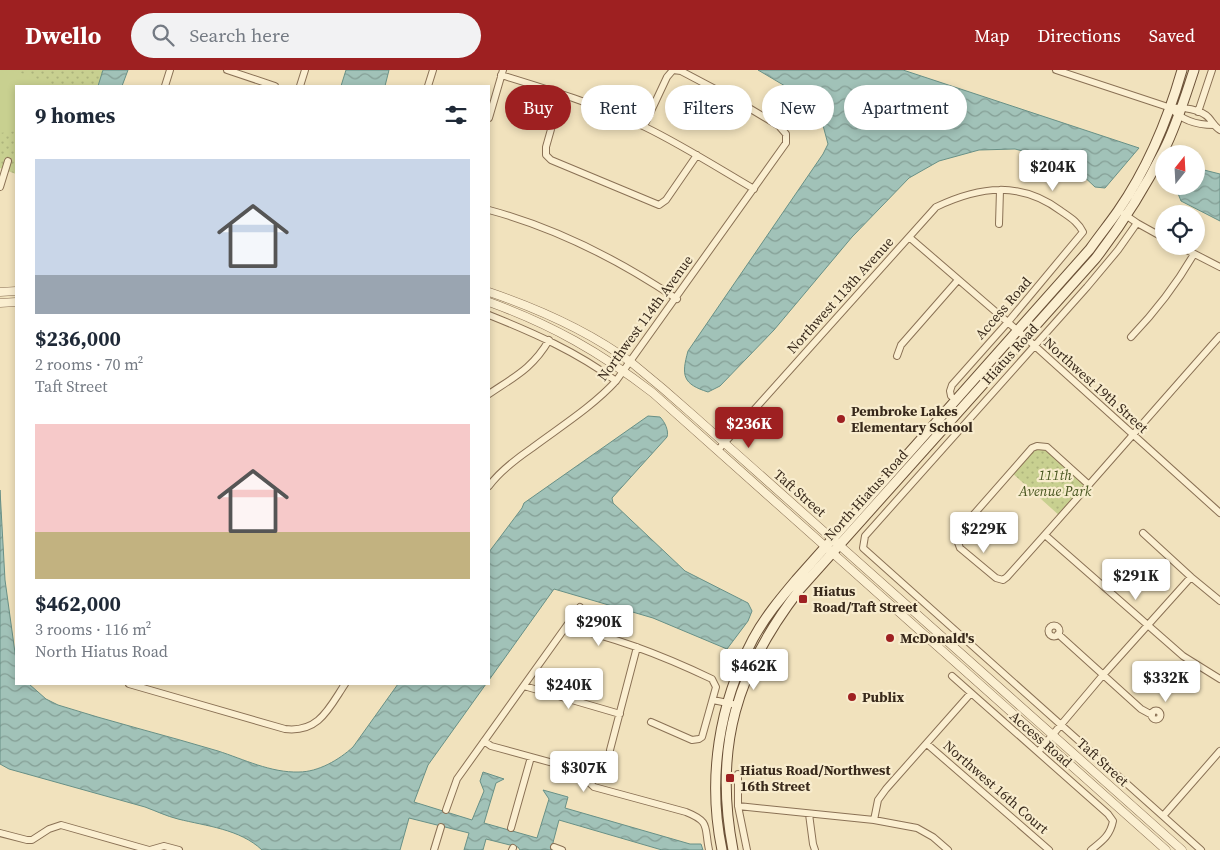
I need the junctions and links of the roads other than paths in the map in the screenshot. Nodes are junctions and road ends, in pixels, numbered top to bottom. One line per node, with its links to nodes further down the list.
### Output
1 (170, 70): 11 (street)
2 (227, 70): 12 (street)
3 (305, 70): 13 (street)
4 (433, 70): 14 (street)
5 (674, 70): 16 (street); 29 (street, Northwest 114th Avenue)
6 (1056, 70): 18 (street)
7 (1182, 70): 18 (main road, North Hiatus Road)
8 (1194, 70): 17 (main road, North Hiatus Road)
9 (1212, 70): 19 (street)
10 (502, 72): 15 (street); 20 (street)
11 (165, 85)
12 (273, 85)
13 (300, 85)
14 (428, 85)
15 (537, 85)
16 (655, 103)
17 (1182, 107): 18 (street); 19 (street); 21 (main road, North Hiatus Road)
18 (1170, 108): 21 (street); 32 (main road, North Hiatus Road)
19 (1198, 112): 22 (street)
20 (490, 114)
21 (1178, 117): 22 (street); 32 (main road, North Hiatus Road)
22 (1214, 126): 25 (street)
23 (551, 130): 26 (street)
24 (651, 130): 26 (street)
25 (1220, 130)
26 (697, 155): 29 (street)
27 (8, 161): 28 (street)
28 (0, 187)
29 (754, 189): 45 (street, Northwest 114th Avenue)
30 (1000, 190): 34 (street); 35 (street, Northwest 113th Avenue); 37 (street, Northwest 113th Avenue)
31 (490, 210): 45 (street)
32 (1123, 213): 33 (street); 53 (main road, North Hiatus Road); 55 (main road, North Hiatus Road)
33 (1137, 223): 36 (street); 58 (street, Hiatus Road)
34 (999, 224)
35 (1083, 232): 52 (street, Access Road)
36 (1155, 233)
37 (909, 237): 41 (street, Northwest 19th Street); 66 (street, Northwest 113th Avenue)
38 (1193, 255): 56 (street)
39 (1196, 255): 40 (street)
40 (1220, 267)
41 (958, 280): 52 (street, Northwest 19th Street); 59 (street)
42 (15, 291): 43 (street)
43 (0, 292)
44 (490, 292): 46 (street, Taft Street)
45 (676, 299): 60 (street, Northwest 114th Avenue)
46 (515, 301): 50 (street); 60 (street, Taft Street)
47 (15, 302): 49 (street)
48 (490, 302): 50 (street, Taft Street)
49 (0, 303)
50 (511, 310): 61 (street, Taft Street)
51 (490, 316): 57 (street)
52 (1008, 322): 53 (street, Northwest 19th Street); 64 (street, Access Road)
53 (1017, 331): 55 (street, Northwest 19th Street); 64 (main road, North Hiatus Road)
54 (1220, 336): 65 (street)
55 (1025, 337): 58 (street, Northwest 19th Street); 75 (main road, North Hiatus Road)
56 (1131, 338)
57 (549, 340): 62 (street); 63 (street)
58 (1034, 346): 65 (street, Northwest 19th Street); 79 (street, Hiatus Road)
59 (897, 356)
60 (630, 363): 61 (street, Northwest 114th Avenue); 66 (street, Taft Street)
61 (624, 371): 62 (street, Northwest 114th Avenue); 67 (street, Taft Street)
62 (616, 381): 70 (street, Northwest 114th Avenue)
63 (490, 393)
64 (956, 400): 74 (main road, North Hiatus Road)
65 (1133, 434): 73 (street); 76 (street, Northwest 19th Street)
66 (725, 443): 67 (street, Northwest 113th Avenue); 69 (street, Taft Street)
67 (718, 450): 71 (street, Taft Street)
68 (490, 471): 70 (street)
69 (758, 472): 71 (street); 80 (street, Taft Street)
70 (495, 477): 72 (street, Northwest 114th Avenue)
71 (751, 480): 80 (street, Taft Street)
72 (490, 484)
73 (1089, 485): 78 (street); 78 (street)
74 (877, 489): 75 (main road); 80 (main road, North Hiatus Road)
75 (884, 496): 80 (main road, North Hiatus Road)
76 (1220, 513)
77 (1143, 533): 81 (street)
78 (1045, 535): 86 (street)
79 (863, 544): 105 (street, Taft Street)
80 (833, 546): 83 (street, Taft Street); 85 (street, Taft Street); 100 (main road, North Hiatus Road); 101 (main road, North Hiatus Road)
81 (1191, 577): 82 (street); 86 (street)
82 (1220, 601)
83 (904, 603): 85 (street); 89 (street, Taft Street)
84 (580, 607): 87 (street)
85 (897, 610): 91 (street, Taft Street)
86 (1148, 626): 92 (street); 94 (street)
87 (566, 627): 90 (street); 97 (street)
88 (1058, 634): 92 (street)
89 (949, 643): 91 (street); 106 (street, Taft Street)
90 (637, 647): 99 (street); 102 (street)
91 (942, 650): 108 (street, Taft Street)
92 (1103, 675): 103 (street); 105 (street)
93 (952, 676): 98 (street, Access Road)
94 (1220, 679)
95 (132, 685): 96 (street)
96 (344, 685)
97 (524, 686): 102 (street); 107 (street)
98 (971, 694): 109 (street); 112 (street, Access Road)
99 (713, 700): 100 (street); 104 (street)
100 (727, 704): 101 (street); 129 (main road, North Hiatus Road)
101 (737, 705): 130 (main road, North Hiatus Road)
102 (620, 714): 110 (street)
103 (1152, 715)
104 (651, 722)
105 (1060, 724): 106 (street); 118 (street, Taft Street)
106 (1052, 734): 108 (street); 137 (street, Taft Street)
107 (484, 741): 113 (street); 116 (street)
108 (1046, 742): 112 (street); 136 (street, Taft Street)
109 (927, 744): 119 (street); 134 (street, Northwest 16th Court)
110 (610, 750)
111 (1220, 751): 118 (street)
112 (1038, 752): 135 (street, Access Road)
113 (531, 757): 121 (street); 128 (street)
114 (738, 774): 115 (street)
115 (738, 806): 117 (street); 131 (street)
116 (446, 810)
117 (809, 814): 119 (street); 132 (street)
118 (1163, 816): 138 (street, Taft Street)
119 (874, 820): 133 (street)
120 (441, 827): 126 (street)
121 (511, 828)
122 (0, 833): 124 (street)
123 (554, 847): 127 (street)
124 (150, 850): 125 (street)
125 (179, 850)
126 (434, 850)
127 (562, 850)
128 (709, 850)
129 (722, 850)
130 (733, 850)
131 (747, 850)
132 (815, 850)
133 (948, 850)
134 (1048, 850)
135 (1091, 850)
136 (1166, 850)
137 (1182, 850)
138 (1201, 850)

